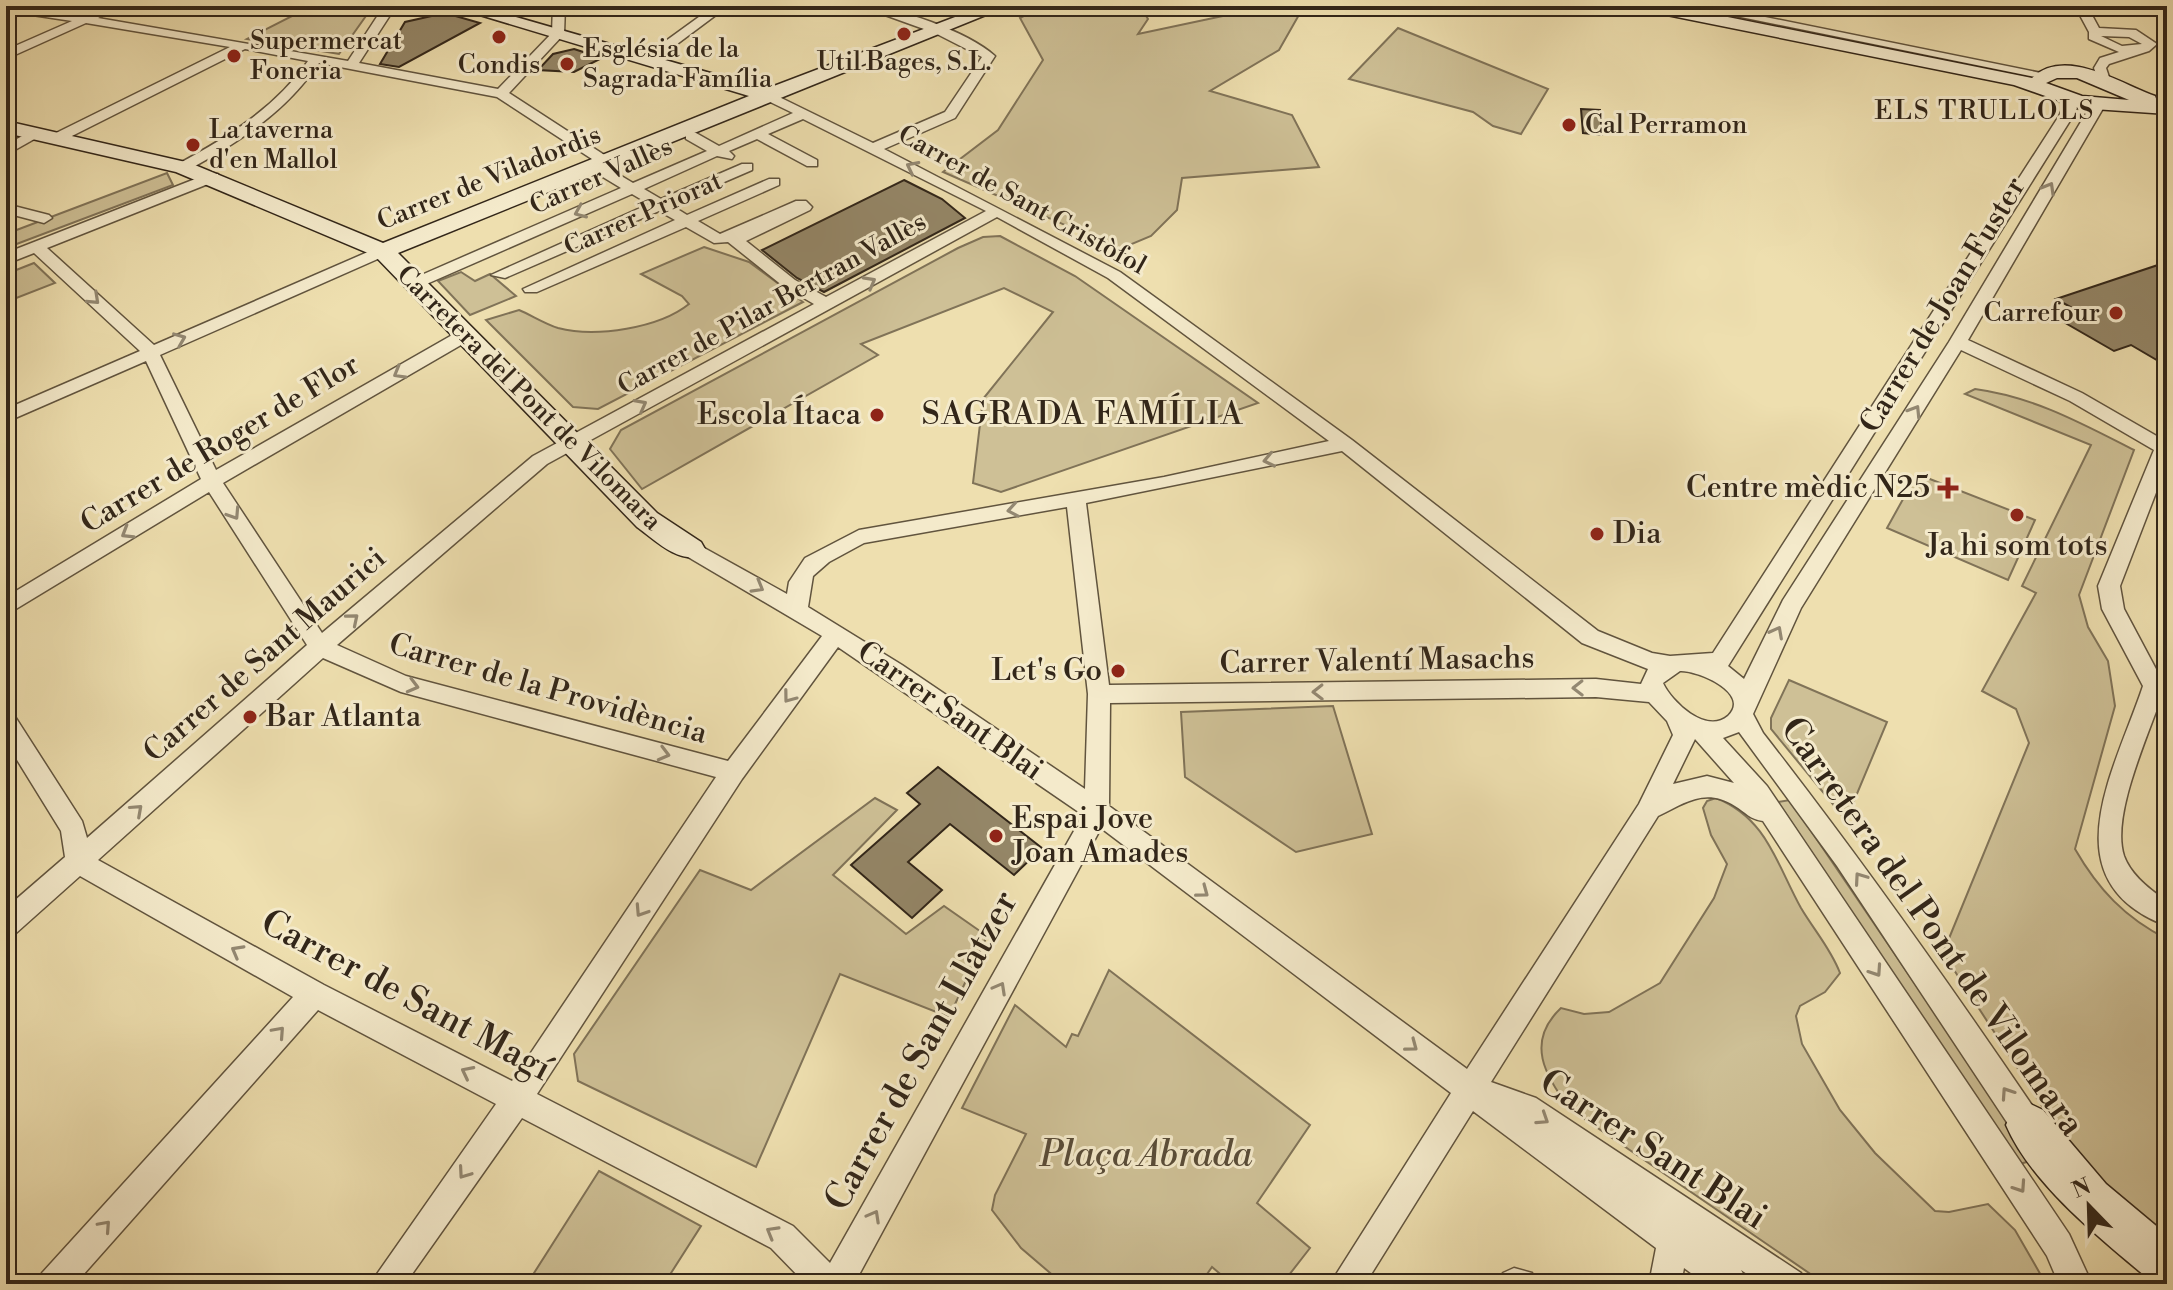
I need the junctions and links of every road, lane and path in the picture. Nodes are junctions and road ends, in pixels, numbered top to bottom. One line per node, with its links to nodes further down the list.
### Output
1 (115, 6): 12 (street)
2 (390, 6): 23 (street)
3 (459, 6): 14 (street, Carrer de Sant Cristòfol)
4 (559, 6): 14 (street)
5 (722, 6): 21 (street)
6 (866, 6): 13 (street)
7 (999, 6): 13 (street, Carrer de Viladordis)
8 (1647, 6): 11 (street)
9 (2081, 6): 15 (street)
10 (6, 7): 12 (street)
11 (1694, 11): 26 (street); 26 (street)
12 (83, 21): 18 (street); 20 (street)
13 (939, 30): 29 (street, Carrer de Viladordis); 39 (street)
14 (558, 34): 21 (street, Carrer de Sant Cristòfol); 28 (street)
15 (2099, 37): 17 (street); 19 (street); 24 (street)
16 (2167, 39): 17 (street)
17 (2151, 44): 19 (street)
18 (243, 45): 22 (street); 37 (street)
19 (2138, 50): 25 (street)
20 (6, 55)
21 (649, 59): 27 (street, Carrer de Sant Cristòfol)
22 (315, 60): 23 (street); 44 (street)
23 (351, 66): 28 (street)
24 (2074, 73): 25 (street); 26 (street)
25 (2104, 80): 31 (street)
26 (2044, 81): 30 (street)
27 (737, 85): 29 (street, Carrer de Sant Cristòfol); 33 (street)
28 (501, 94): 42 (street)
29 (769, 96): 33 (street, Carrer de Viladordis); 34 (street, Carrer de Sant Cristòfol)
30 (2067, 99): 31 (street); 74 (street, Carrer de Joan Fuster)
31 (2113, 100): 32 (street); 61 (street, Carrer de Joan Fuster, one-way to 31)
32 (2167, 106)
33 (735, 108): 42 (street, Carrer de Viladordis)
34 (805, 113): 36 (street, Carrer Vallès); 39 (street, Carrer de Sant Cristòfol)
35 (6, 127): 37 (street, Carretera del Pont de Vilomara)
36 (758, 134): 41 (street, Carrer Vallès); 43 (street)
37 (48, 135): 40 (street); 44 (street, Carretera del Pont de Vilomara)
38 (691, 136): 41 (street)
39 (874, 148): 50 (street, Carrer de Sant Cristòfol, one-way to 39)
40 (6, 151)
41 (718, 151): 45 (street); 47 (street, Carrer Vallès)
42 (598, 163): 47 (street); 54 (street, Carrer de Viladordis)
43 (812, 163)
44 (183, 167): 46 (street, Carretera del Pont de Vilomara)
45 (747, 167): 48 (street); 52 (street, Carrer Priorat)
46 (213, 177): 53 (street); 54 (street, Carretera del Pont de Vilomara)
47 (633, 189): 48 (street); 57 (street, Carrer Vallès, one-way to 57)
48 (660, 205): 52 (street); 56 (street)
49 (6, 208): 51 (street)
50 (997, 211): 59 (street, Carrer de Pilar Bertran Vallès, one-way to 50); 65 (street, Carrer de Sant Cristòfol)
51 (44, 218)
52 (687, 221): 58 (street, Carrer Priorat); 59 (street)
53 (36, 247): 55 (street); 62 (street, one-way to 62)
54 (383, 251): 57 (street, Carretera del Pont de Vilomara); 62 (street, Carrer de Viladordis, one-way to 54)
55 (6, 259)
56 (499, 275)
57 (416, 283): 60 (street, Carretera del Pont de Vilomara)
58 (531, 289)
59 (828, 305): 64 (street, Carrer de Pilar Bertran Vallès, one-way to 59)
60 (467, 334): 64 (street, Carretera del Pont de Vilomara); 67 (street, Carrer de Roger de Flor, one-way to 67)
61 (1958, 342): 66 (street); 78 (street, Carrer de Joan Fuster, one-way to 61)
62 (150, 351): 63 (street, Carrer de Viladordis); 67 (street)
63 (6, 416)
64 (572, 442): 69 (street, Carretera del Pont de Vilomara); 73 (street, Carrer de Sant Maurici, one-way to 64)
65 (1345, 444): 68 (street, one-way to 68); 75 (street)
66 (2165, 449): 86 (street)
67 (212, 481): 70 (street, Carrer de Roger de Flor, one-way to 70); 73 (street, one-way to 73)
68 (1076, 499): 71 (street, one-way to 71); 76 (street)
69 (690, 549): 71 (street, Carrer Sant Blai, one-way to 71)
70 (6, 607)
71 (798, 611): 72 (street, Carrer Sant Blai)
72 (835, 635): 81 (street, one-way to 81); 83 (street, Carrer Sant Blai)
73 (320, 647): 81 (street, Carrer de la Providència, one-way to 81); 85 (street, Carrer de Sant Maurici, one-way to 73)
74 (1693, 662): 75 (street); 78 (street)
75 (1669, 664): 77 (street)
76 (1099, 694): 77 (street, Carrer Valentí Masachs, one-way to 76); 83 (street)
77 (1655, 694): 80 (street)
78 (1743, 709): 80 (street); 91 (street, Carretera del Pont de Vilomara, one-way to 78)
79 (6, 722): 85 (street)
80 (1688, 723): 82 (street); 84 (street, Carretera del Pont de Vilomara)
81 (733, 772): 90 (street, one-way to 90)
82 (1648, 811): 84 (street); 89 (street)
83 (1097, 813): 89 (street, Carrer Sant Blai, one-way to 89); 97 (street, Carrer de Sant Llàtzer, one-way to 83)
84 (1784, 834): 104 (street, Carretera del Pont de Vilomara, one-way to 104)
85 (79, 862): 87 (street, Carrer de Sant Maurici); 88 (street, Carrer de Sant Magí, one-way to 85)
86 (2167, 914)
87 (6, 925)
88 (314, 994): 90 (street, Carrer de Sant Magí, one-way to 88); 94 (street, one-way to 88)
89 (1471, 1090): 92 (street, Carrer Sant Blai); 98 (street); 103 (street, Carrer Sant Blai, one-way to 103)
90 (518, 1098): 95 (street, one-way to 95); 96 (street, Carrer de Sant Magí, one-way to 90)
91 (2028, 1125): 93 (street); 105 (street, Carretera del Pont de Vilomara)
92 (1673, 1242): 101 (street); 102 (street, Carrer Sant Blai)
93 (2167, 1265)
94 (53, 1284)
95 (386, 1284)
96 (829, 1284)
97 (836, 1284)
98 (1346, 1284)
99 (1514, 1284): 100 (street)
100 (1521, 1284)
101 (1665, 1284)
102 (1733, 1284)
103 (1790, 1284)
104 (2076, 1284)
105 (2159, 1284)

